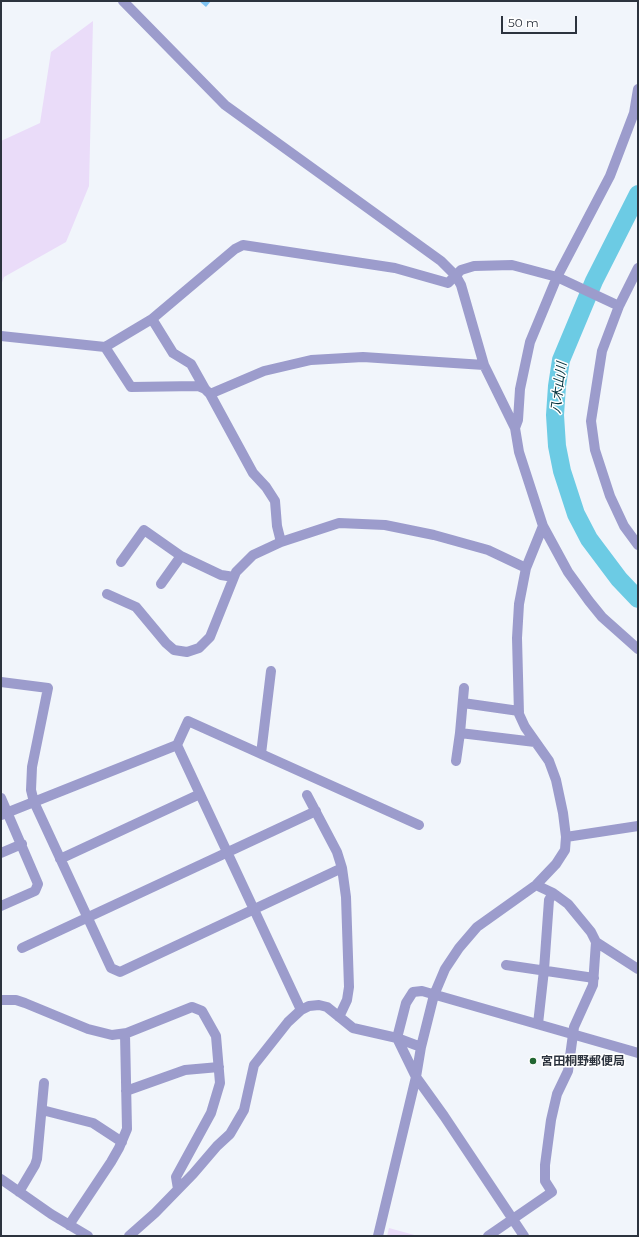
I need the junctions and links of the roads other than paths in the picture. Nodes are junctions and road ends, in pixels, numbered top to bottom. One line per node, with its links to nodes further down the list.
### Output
1 (123, 1): 4 (street)
2 (638, 89): 5 (street)
3 (638, 268): 6 (street)
4 (456, 276): 5 (street); 7 (street); 10 (street)
5 (557, 277): 6 (street); 12 (street)
6 (619, 306): 15 (street)
7 (152, 319): 9 (street); 11 (street)
8 (1, 336): 9 (street)
9 (105, 347): 11 (street)
10 (484, 365): 11 (street); 12 (street)
11 (208, 392): 14 (street)
12 (515, 428): 13 (street)
13 (543, 526): 18 (street); 22 (street)
14 (281, 542): 18 (street); 19 (street)
15 (638, 545)
16 (181, 556): 17 (street); 19 (street); 20 (street)
17 (121, 562)
18 (526, 568): 27 (street)
19 (234, 577): 21 (street)
20 (161, 584)
21 (107, 594)
22 (638, 649)
23 (271, 671): 31 (street)
24 (1, 682): 36 (street)
25 (464, 688): 26 (street)
26 (463, 703): 27 (street); 28 (street)
27 (519, 711): 29 (street)
28 (460, 733): 29 (street); 32 (street)
29 (535, 742): 41 (street)
30 (178, 745): 31 (street); 33 (street); 36 (street)
31 (261, 754): 39 (street)
32 (456, 761)
33 (200, 794): 43 (street); 45 (street)
34 (307, 796): 37 (street)
35 (1, 798): 38 (street)
36 (34, 802): 38 (street); 45 (street)
37 (316, 811): 43 (street); 46 (street)
38 (4, 813): 42 (street)
39 (419, 826)
40 (638, 826): 41 (street)
41 (566, 837): 47 (street)
42 (22, 844): 44 (street); 49 (street)
43 (228, 851): 50 (street); 51 (street)
44 (1, 853)
45 (60, 859): 51 (street)
46 (342, 868): 50 (street); 61 (street)
47 (536, 885): 48 (street); 58 (street)
48 (553, 893): 52 (street); 56 (street)
49 (1, 906)
50 (255, 909): 51 (street); 60 (street)
51 (87, 917): 53 (street)
52 (596, 942): 55 (street); 57 (street)
53 (22, 948)
54 (506, 965): 56 (street)
55 (638, 968)
56 (544, 970): 57 (street); 62 (street)
57 (594, 978): 64 (street)
58 (434, 996): 62 (street); 65 (street); 66 (street)
59 (1, 1000): 63 (street)
60 (301, 1010): 61 (street); 75 (street)
61 (339, 1017): 65 (street)
62 (538, 1024): 64 (street)
63 (125, 1034): 68 (street); 71 (street)
64 (573, 1034): 67 (street); 77 (street)
65 (397, 1038): 66 (street); 69 (street)
66 (421, 1047): 69 (street)
67 (638, 1053)
68 (219, 1067): 71 (street); 75 (street)
69 (416, 1077): 77 (street); 81 (street)
70 (44, 1083): 72 (street)
71 (126, 1091): 73 (street)
72 (42, 1110): 73 (street); 76 (street)
73 (122, 1142): 78 (street)
74 (1, 1179): 76 (street)
75 (178, 1189): 80 (street)
76 (19, 1192): 78 (street)
77 (512, 1219): 82 (street); 83 (street)
78 (69, 1225): 79 (street)
79 (88, 1236)
80 (128, 1236)
81 (378, 1236)
82 (488, 1236)
83 (524, 1236)

